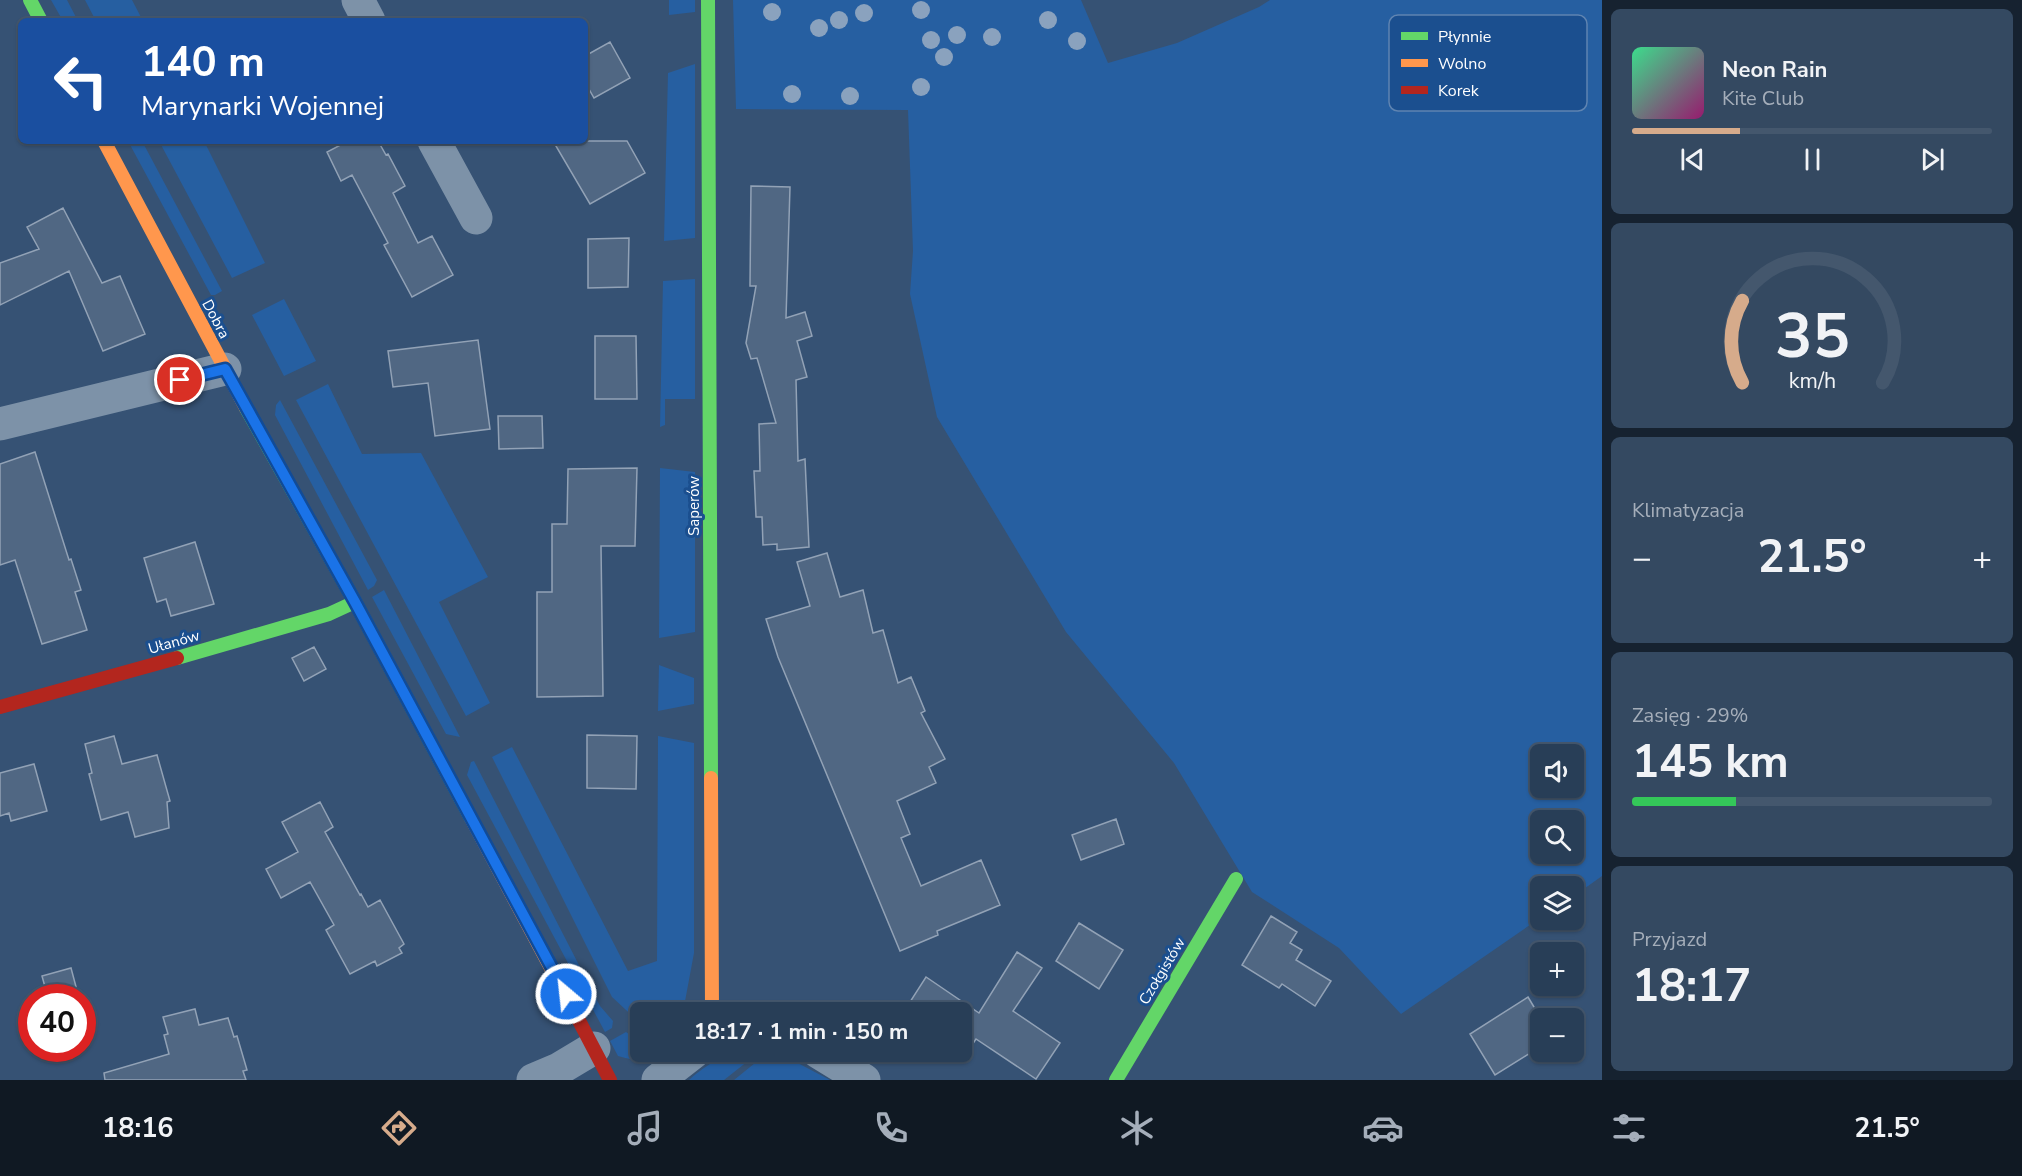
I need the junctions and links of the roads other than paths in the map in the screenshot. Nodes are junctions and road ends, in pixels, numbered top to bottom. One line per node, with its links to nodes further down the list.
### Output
1 (30, 0): 4 (street)
2 (358, 0): 5 (street)
3 (708, 0): 14 (street, Saperów)
4 (39, 18)
5 (367, 18)
6 (106, 144): 9 (street, Dobra)
7 (436, 144): 8 (street)
8 (476, 218)
9 (225, 369): 10 (street); 11 (street, Dobra)
10 (0, 424)
11 (355, 602): 12 (street, Ułanów); 15 (street, Dobra)
12 (0, 707)
13 (1236, 879): 22 (street, Czołgistów)
14 (711, 1002)
15 (594, 1048): 18 (street); 19 (street, Dobra)
16 (681, 1062): 20 (street)
17 (834, 1062): 21 (street)
18 (533, 1080)
19 (610, 1080)
20 (658, 1080)
21 (864, 1080)
22 (1116, 1080)

